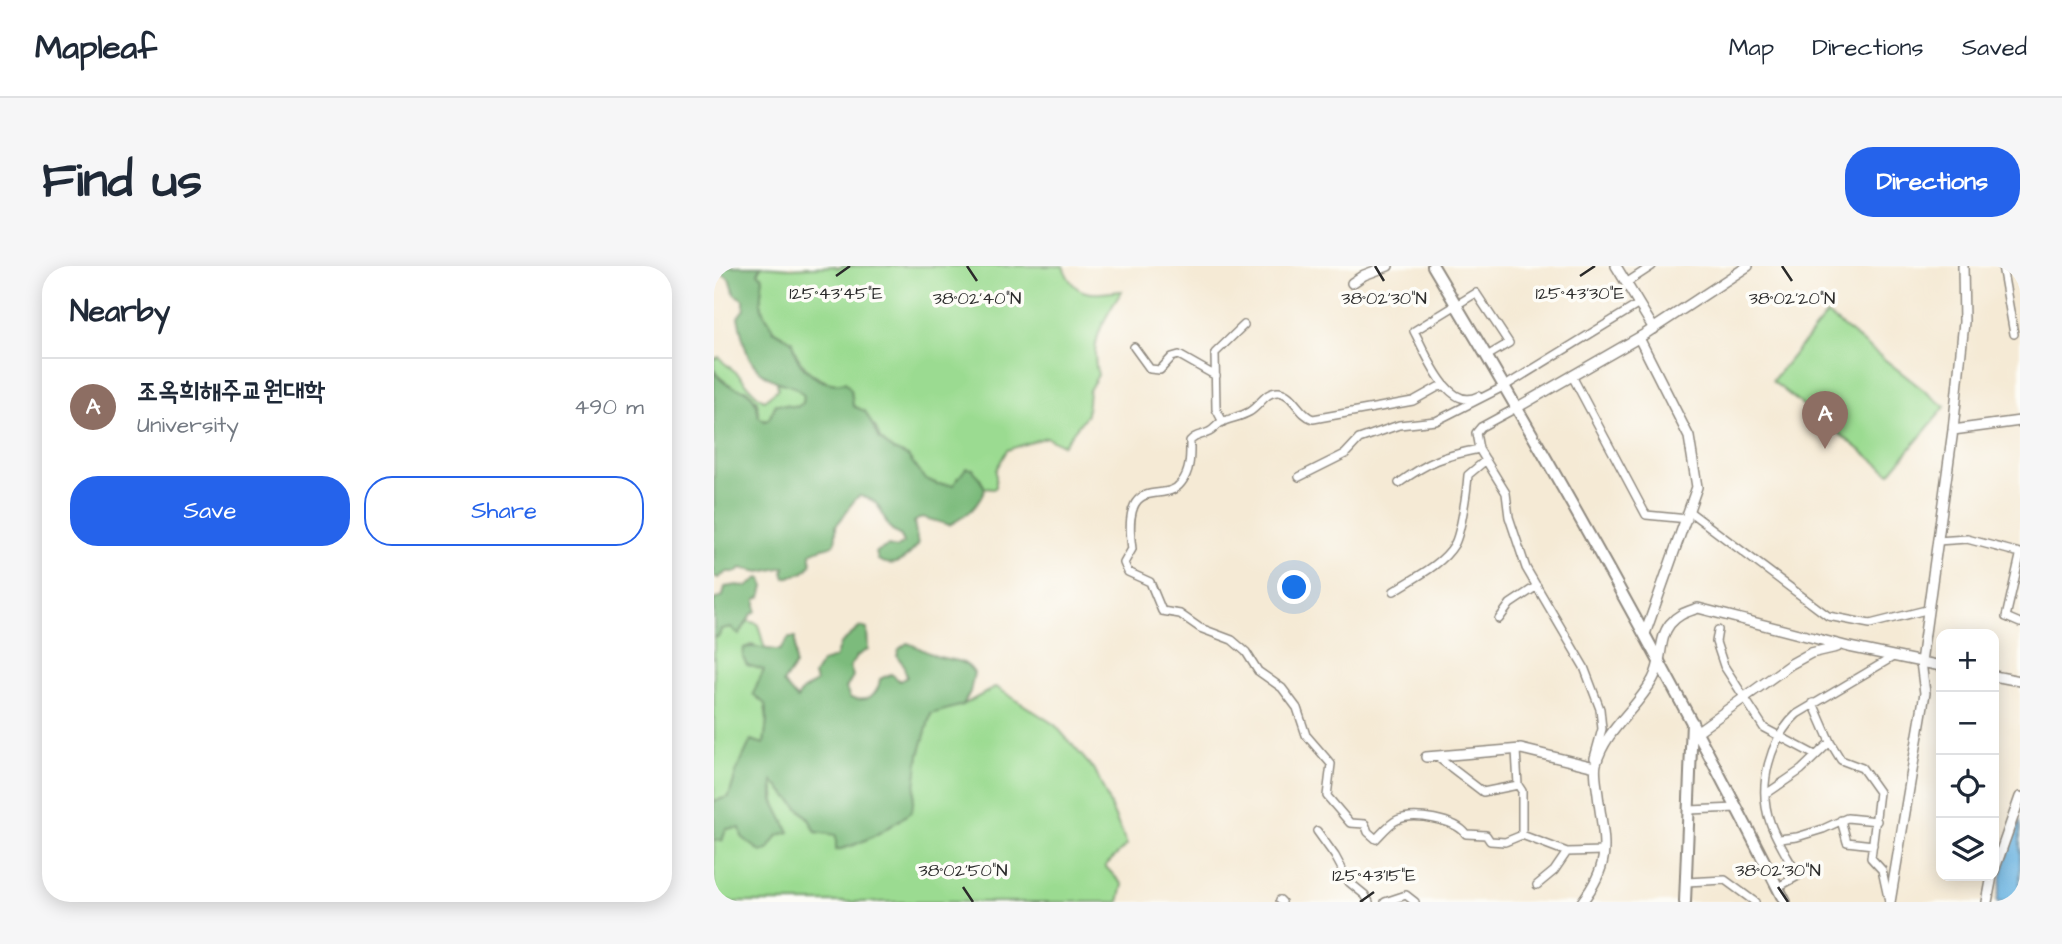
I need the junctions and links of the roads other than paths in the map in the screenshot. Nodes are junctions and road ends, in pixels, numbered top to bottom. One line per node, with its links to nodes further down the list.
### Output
1 (1388, 266): 8 (street)
2 (1433, 266): 11 (main road)
3 (1616, 266): 9 (street)
4 (1652, 266): 9 (street)
5 (1748, 266): 13 (street)
6 (1963, 266): 25 (street)
7 (2002, 266): 14 (street)
8 (1352, 283)
9 (1626, 283): 10 (street)
10 (1639, 304): 13 (street); 20 (street)
11 (1457, 306): 17 (main road); 17 (street); 21 (street)
12 (1244, 325): 18 (street)
13 (1654, 329): 15 (street)
14 (2014, 334)
15 (1639, 338): 19 (street); 30 (street)
16 (1134, 347): 18 (street)
17 (1487, 356): 20 (main road)
18 (1216, 376): 23 (street)
19 (1572, 376): 22 (street); 30 (street)
20 (1504, 384): 21 (street); 22 (main road); 28 (street)
21 (1444, 386): 23 (street)
22 (1518, 407): 26 (street); 39 (main road)
23 (1223, 422): 65 (street)
24 (2020, 422): 25 (street)
25 (1953, 430): 31 (street)
26 (1479, 449): 27 (street); 29 (street)
27 (1486, 460): 33 (street); 34 (street)
28 (1299, 477)
29 (1399, 483)
30 (1689, 515): 35 (street); 39 (street)
31 (1937, 541): 32 (street); 35 (street)
32 (2020, 555): 37 (street)
33 (1537, 586): 36 (street); 56 (street)
34 (1394, 592)
35 (1926, 610): 43 (street)
36 (1499, 619)
37 (2020, 623)
38 (1718, 630): 47 (street)
39 (1645, 634): 42 (main road)
40 (1849, 647): 41 (street); 42 (street); 47 (street)
41 (1893, 657): 43 (street); 48 (street)
42 (1660, 662): 49 (main road); 56 (street)
43 (1921, 662): 44 (street); 82 (street)
44 (1936, 665)
45 (1999, 677): 46 (street)
46 (2020, 681)
47 (1745, 699): 50 (street); 51 (street)
48 (1813, 703): 51 (street); 52 (street)
49 (1692, 720): 50 (main road); 61 (main road)
50 (1698, 731): 60 (main road)
51 (1779, 738): 54 (street); 58 (street)
52 (1830, 742): 54 (street); 63 (street)
53 (1516, 750): 55 (street); 56 (street); 57 (street)
54 (1815, 755): 58 (street)
55 (1431, 757): 57 (street)
56 (1593, 766): 68 (street)
57 (1518, 785): 65 (street)
58 (1766, 794): 66 (street)
59 (2020, 797): 70 (street)
60 (1737, 808): 61 (street); 74 (main road)
61 (1689, 810): 72 (main road)
62 (1842, 820): 63 (street); 66 (street); 67 (street)
63 (1877, 821): 67 (street)
64 (1317, 831): 75 (street)
65 (1522, 835): 69 (street)
66 (1779, 839): 74 (street)
67 (1873, 845): 82 (street)
68 (1605, 851): 69 (street); 78 (street)
69 (1567, 852): 73 (street)
70 (1999, 856)
71 (1991, 881): 83 (street)
72 (1686, 882): 79 (main road); 80 (street)
73 (1537, 885)
74 (1778, 887): 81 (main road)
75 (1369, 902)
76 (1385, 902): 77 (street)
77 (1415, 902)
78 (1582, 902)
79 (1685, 902)
80 (1755, 902)
81 (1785, 902)
82 (1889, 902)
83 (1987, 902)

